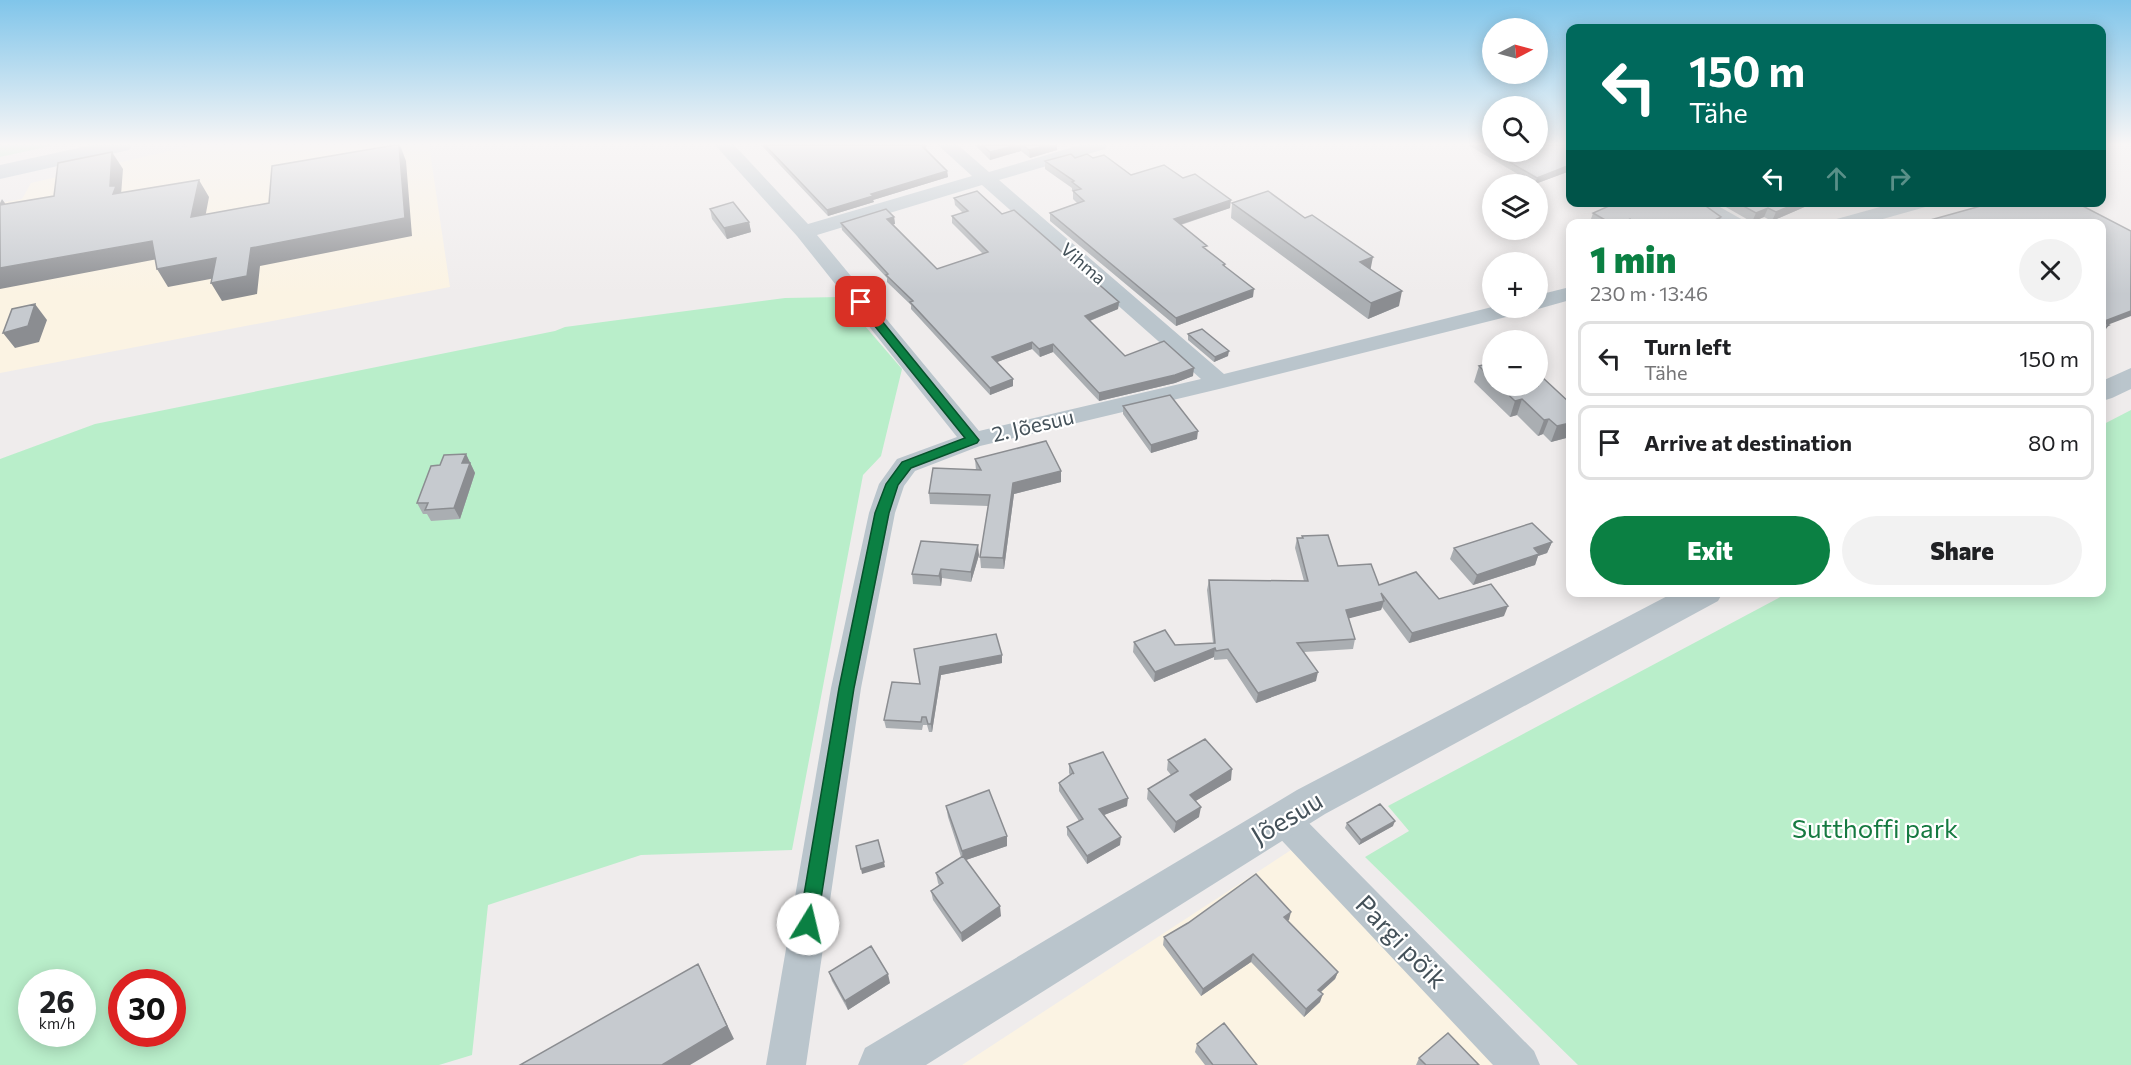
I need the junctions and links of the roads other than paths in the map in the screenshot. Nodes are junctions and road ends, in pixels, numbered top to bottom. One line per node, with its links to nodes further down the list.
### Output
1 (770, 195): 10 (street)
2 (931, 195): 10 (street)
3 (1003, 195): 15 (street, Vihma)
4 (1705, 207): 8 (street)
5 (1869, 207): 7 (street)
6 (1902, 207): 7 (street)
7 (1879, 213): 9 (street)
8 (1727, 219)
9 (1858, 219)
10 (804, 232): 17 (street)
11 (1566, 294): 12 (street)
12 (1548, 299)
13 (1482, 316): 15 (street, 2. Jõesuu)
14 (2131, 377): 16 (street)
15 (1219, 382): 17 (street, 2. Jõesuu)
16 (2106, 390)
17 (973, 440): 20 (street, 2. Jõesuu)
18 (1697, 597): 19 (street, Jõesuu)
19 (1283, 819): 21 (street, Jõesuu); 22 (street, Pargi põik)
20 (786, 1065)
21 (882, 1065)
22 (1520, 1065)

